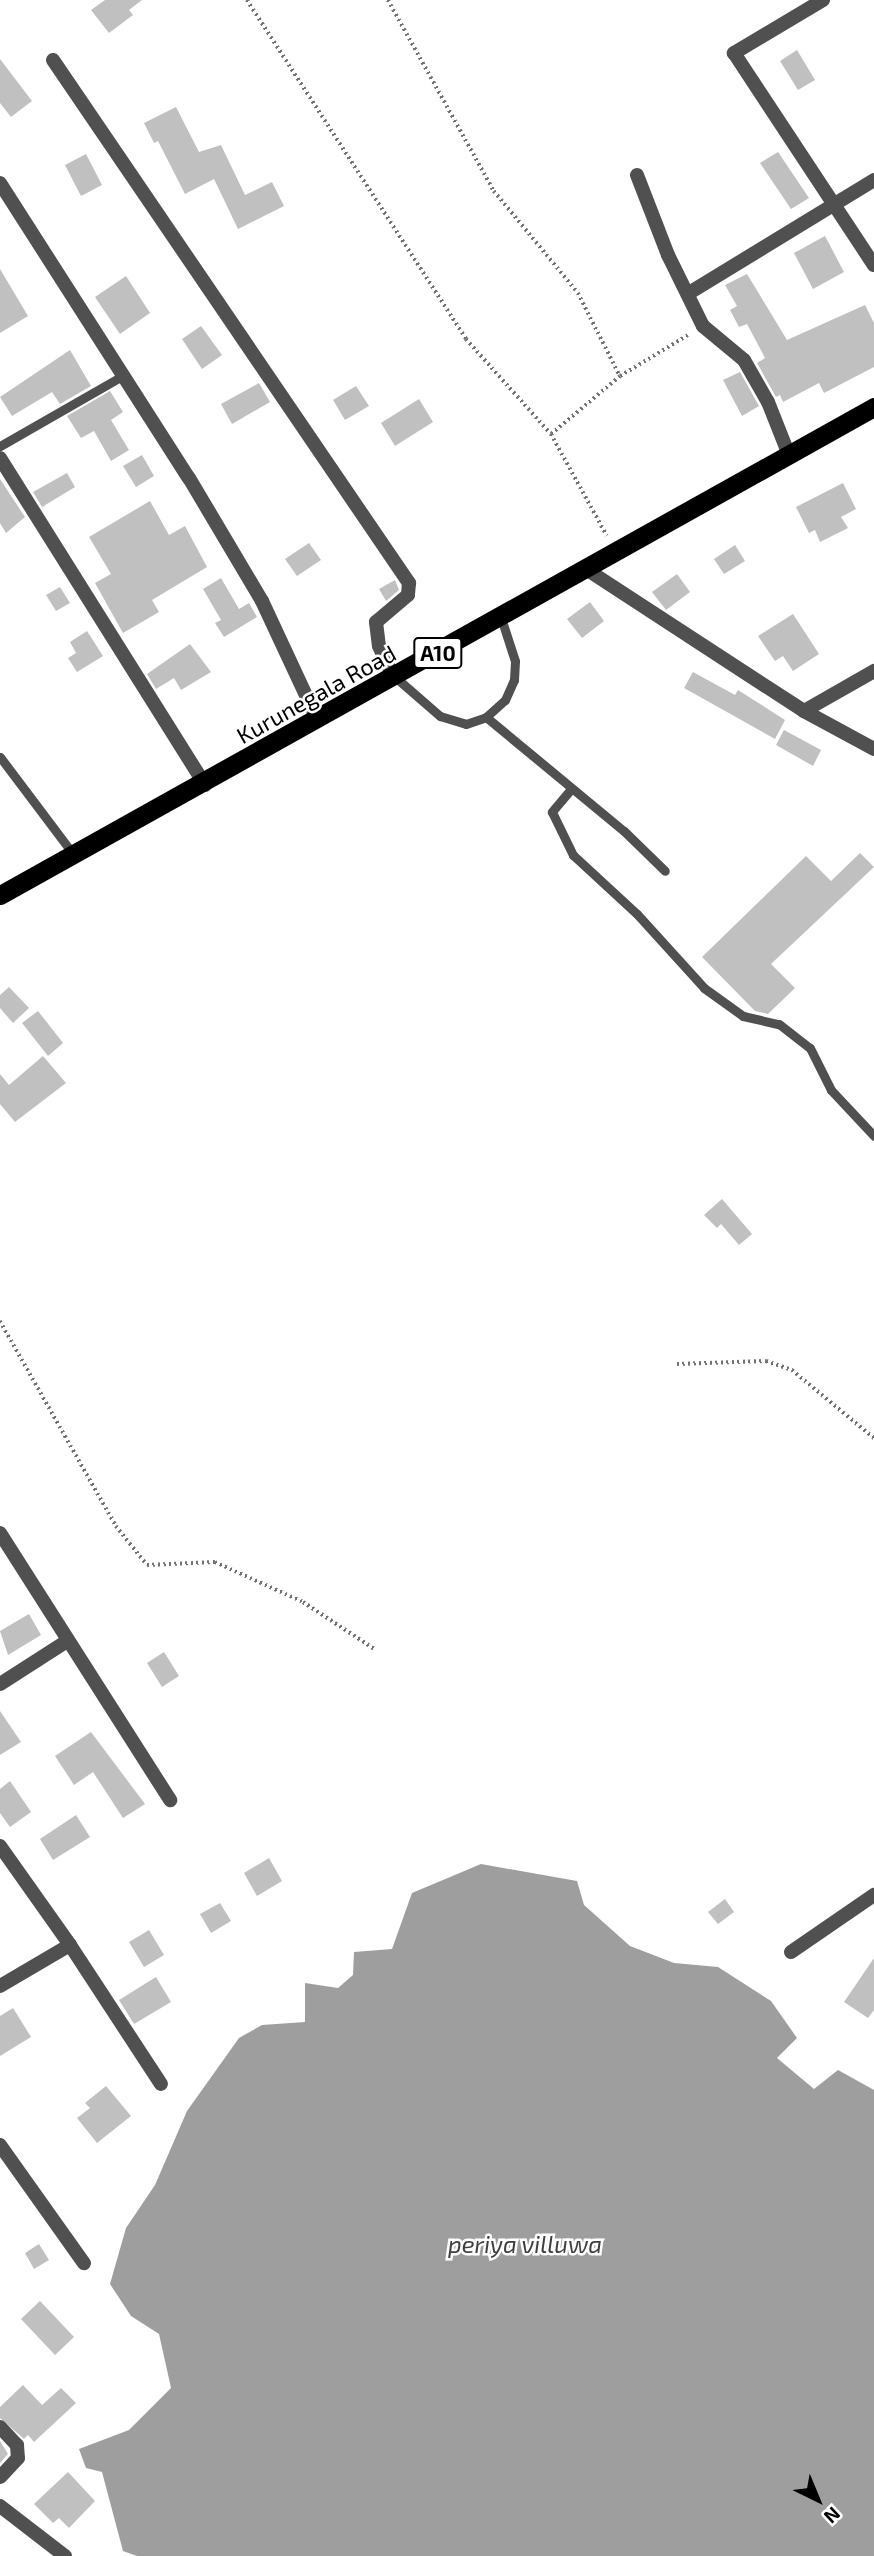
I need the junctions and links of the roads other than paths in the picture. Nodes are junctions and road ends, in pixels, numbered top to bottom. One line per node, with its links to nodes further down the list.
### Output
1 (823, 0): 6 (street)
2 (53, 60): 17 (street)
3 (637, 175): 8 (street)
4 (874, 180): 6 (street)
5 (0, 183): 9 (street)
6 (834, 201): 7 (street); 8 (street)
7 (874, 265)
8 (689, 293): 12 (street)
9 (124, 375): 11 (lane); 20 (street)
10 (874, 407): 12 (highway, Kurunegala Road / A10)
11 (0, 446)
12 (789, 455): 14 (highway, Kurunegala Road / A10)
13 (0, 458): 23 (street)
14 (586, 569): 15 (highway, Kurunegala Road / A10); 18 (street)
15 (500, 618): 17 (highway, Kurunegala Road / A10); 19 (lane)
16 (874, 671): 18 (street)
17 (394, 678): 19 (lane); 20 (highway, Kurunegala Road / A10)
18 (803, 711): 21 (street)
19 (486, 717): 24 (lane)
20 (318, 720): 23 (highway, Kurunegala Road / A10)
21 (874, 749)
22 (0, 757): 25 (lane)
23 (205, 785): 25 (highway, Kurunegala Road / A10)
24 (571, 789): 26 (lane); 28 (lane)
25 (74, 856): 27 (highway, Kurunegala Road / A10)
26 (665, 872)
27 (0, 895)
28 (874, 1136)
29 (0, 1533): 30 (street)
30 (67, 1641): 31 (street); 32 (street)
31 (0, 1684)
32 (170, 1800)
33 (0, 1846): 35 (street)
34 (874, 1895): 36 (street)
35 (70, 1945): 37 (street); 38 (street)
36 (790, 1952)
37 (0, 1986)
38 (161, 2084)
39 (0, 2145): 40 (street)
40 (84, 2263)
41 (0, 2427): 42 (street)
42 (0, 2477)
43 (0, 2506): 44 (street)
44 (65, 2556)

